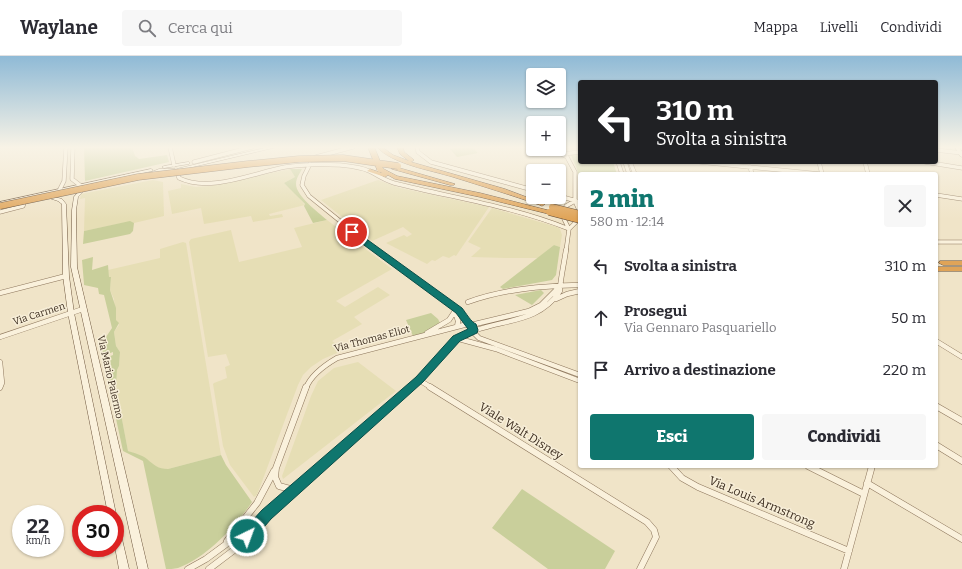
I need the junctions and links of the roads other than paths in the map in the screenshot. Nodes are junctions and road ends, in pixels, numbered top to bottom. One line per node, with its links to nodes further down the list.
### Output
1 (65, 171): 20 (street)
2 (72, 171): 18 (street)
3 (157, 171): 18 (street)
4 (177, 171): 6 (street)
5 (209, 171): 32 (highway, bridge)
6 (269, 171)
7 (307, 171): 51 (street)
8 (370, 171): 17 (highway); 36 (street)
9 (384, 171): 17 (highway, bridge)
10 (410, 171): 33 (highway)
11 (412, 171): 27 (highway)
12 (439, 171): 25 (highway)
13 (464, 171): 19 (street)
14 (575, 171): 28 (street)
15 (790, 171): 16 (street)
16 (801, 172)
17 (395, 177): 33 (highway)
18 (81, 188): 20 (street); 23 (street); 52 (street, Via Mario Palermo)
19 (526, 188)
20 (59, 191): 22 (street)
21 (938, 195): 26 (street)
22 (26, 197): 30 (street); 32 (street)
23 (51, 197): 30 (street); 43 (street)
24 (566, 198): 28 (street)
25 (526, 199)
26 (962, 199)
27 (526, 200)
28 (575, 201): 29 (street); 36 (street); 36 (street)
29 (578, 202)
30 (24, 203): 32 (street)
31 (542, 204): 33 (highway)
32 (0, 207)
33 (550, 209): 34 (highway, bridge); 35 (highway, bridge)
34 (578, 214)
35 (578, 219)
36 (569, 229): 45 (street)
37 (938, 242): 38 (street)
38 (962, 242)
39 (938, 263): 40 (highway)
40 (962, 263)
41 (938, 269): 42 (highway)
42 (962, 269)
43 (66, 276): 48 (street); 54 (street)
44 (578, 285): 45 (street)
45 (559, 287): 46 (street); 49 (street); 50 (street); 55 (street, Via Thomas Eliot)
46 (578, 291)
47 (578, 291): 49 (street)
48 (0, 293)
49 (555, 300): 58 (street)
50 (468, 302)
51 (453, 306): 53 (street); 55 (street)
52 (83, 309): 54 (street, Via Carmen); 88 (street, Via Mario Palermo)
53 (455, 311): 56 (street); 60 (street)
54 (71, 313): 61 (street, Via Carmen); 81 (street)
55 (470, 325): 56 (street, Via Thomas Eliot); 58 (street)
56 (456, 328): 57 (street, Via Thomas Eliot); 59 (street)
57 (445, 331): 59 (street); 60 (street, Via Thomas Eliot)
58 (473, 331): 62 (street); 66 (street)
59 (451, 333): 62 (street)
60 (422, 336): 74 (street, Via Thomas Eliot)
61 (0, 337)
62 (458, 339): 67 (street); 68 (street)
63 (938, 342): 64 (street)
64 (962, 357)
65 (0, 362): 69 (street)
66 (578, 374)
67 (419, 380): 79 (street); 91 (street, Viale Walt Disney)
68 (578, 380)
69 (0, 388)
70 (938, 407): 71 (street)
71 (962, 421)
72 (938, 446): 73 (street)
73 (962, 461)
74 (276, 468): 79 (street); 84 (street, Via Thomas Eliot)
75 (673, 468): 85 (street, Via Louis Armstrong)
76 (812, 468): 80 (street)
77 (871, 468): 78 (street)
78 (867, 483): 80 (street); 83 (street)
79 (294, 490): 82 (street)
80 (864, 494): 85 (street)
81 (110, 505)
82 (267, 514): 84 (street); 90 (street)
83 (962, 539)
84 (222, 547): 89 (street)
85 (849, 551): 92 (street)
86 (121, 557): 87 (street)
87 (124, 569)
88 (143, 569)
89 (188, 569)
90 (209, 569)
91 (640, 569)
92 (844, 569)

